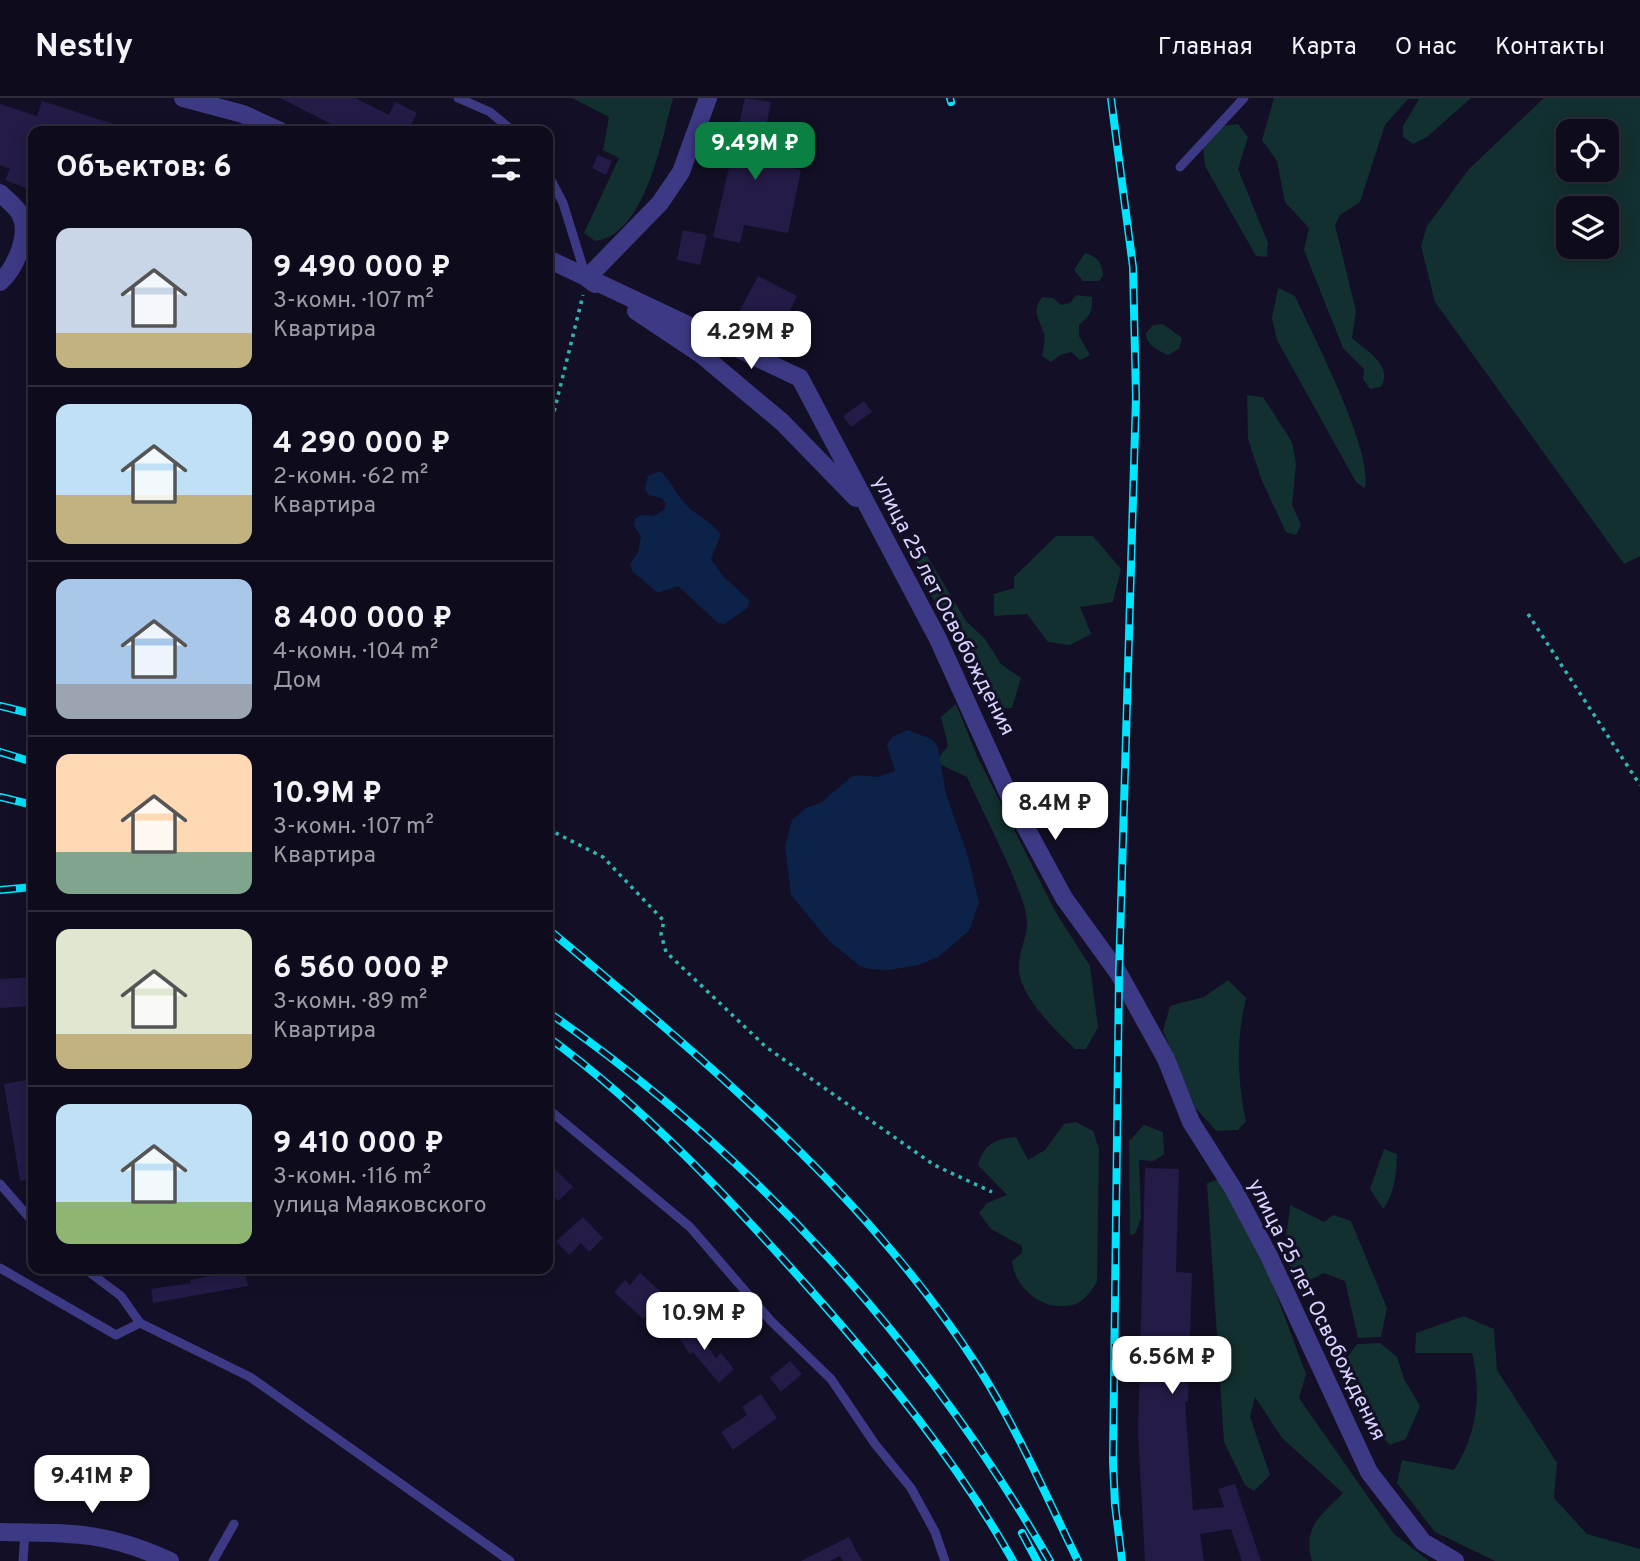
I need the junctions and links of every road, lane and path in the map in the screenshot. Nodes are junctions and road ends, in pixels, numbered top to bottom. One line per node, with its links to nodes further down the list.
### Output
1 (183, 98): 5 (street)
2 (458, 98): 6 (lane)
3 (708, 98): 11 (street)
4 (1244, 98): 7 (lane)
5 (269, 126)
6 (507, 126)
7 (1180, 167)
8 (553, 184): 11 (lane)
9 (0, 193): 12 (street)
10 (553, 262): 11 (street, улица 25 лет Освобождения)
11 (587, 278): 13 (path); 14 (street); 14 (street, улица 25 лет Освобождения)
12 (0, 282)
13 (553, 416)
14 (872, 515): 33 (street, улица 25 лет Освобождения)
15 (1528, 614): 16 (path)
16 (1640, 785)
17 (553, 831): 20 (path)
18 (553, 1113): 32 (lane)
19 (0, 1184): 21 (lane)
20 (992, 1192)
21 (28, 1216)
22 (0, 1268): 24 (lane)
23 (92, 1274): 24 (lane)
24 (140, 1323): 31 (lane)
25 (234, 1524): 30 (lane)
26 (0, 1532): 27 (street)
27 (25, 1532): 28 (lane); 29 (street)
28 (23, 1561)
29 (170, 1561)
30 (213, 1561)
31 (510, 1561)
32 (945, 1561)
33 (1455, 1561)

